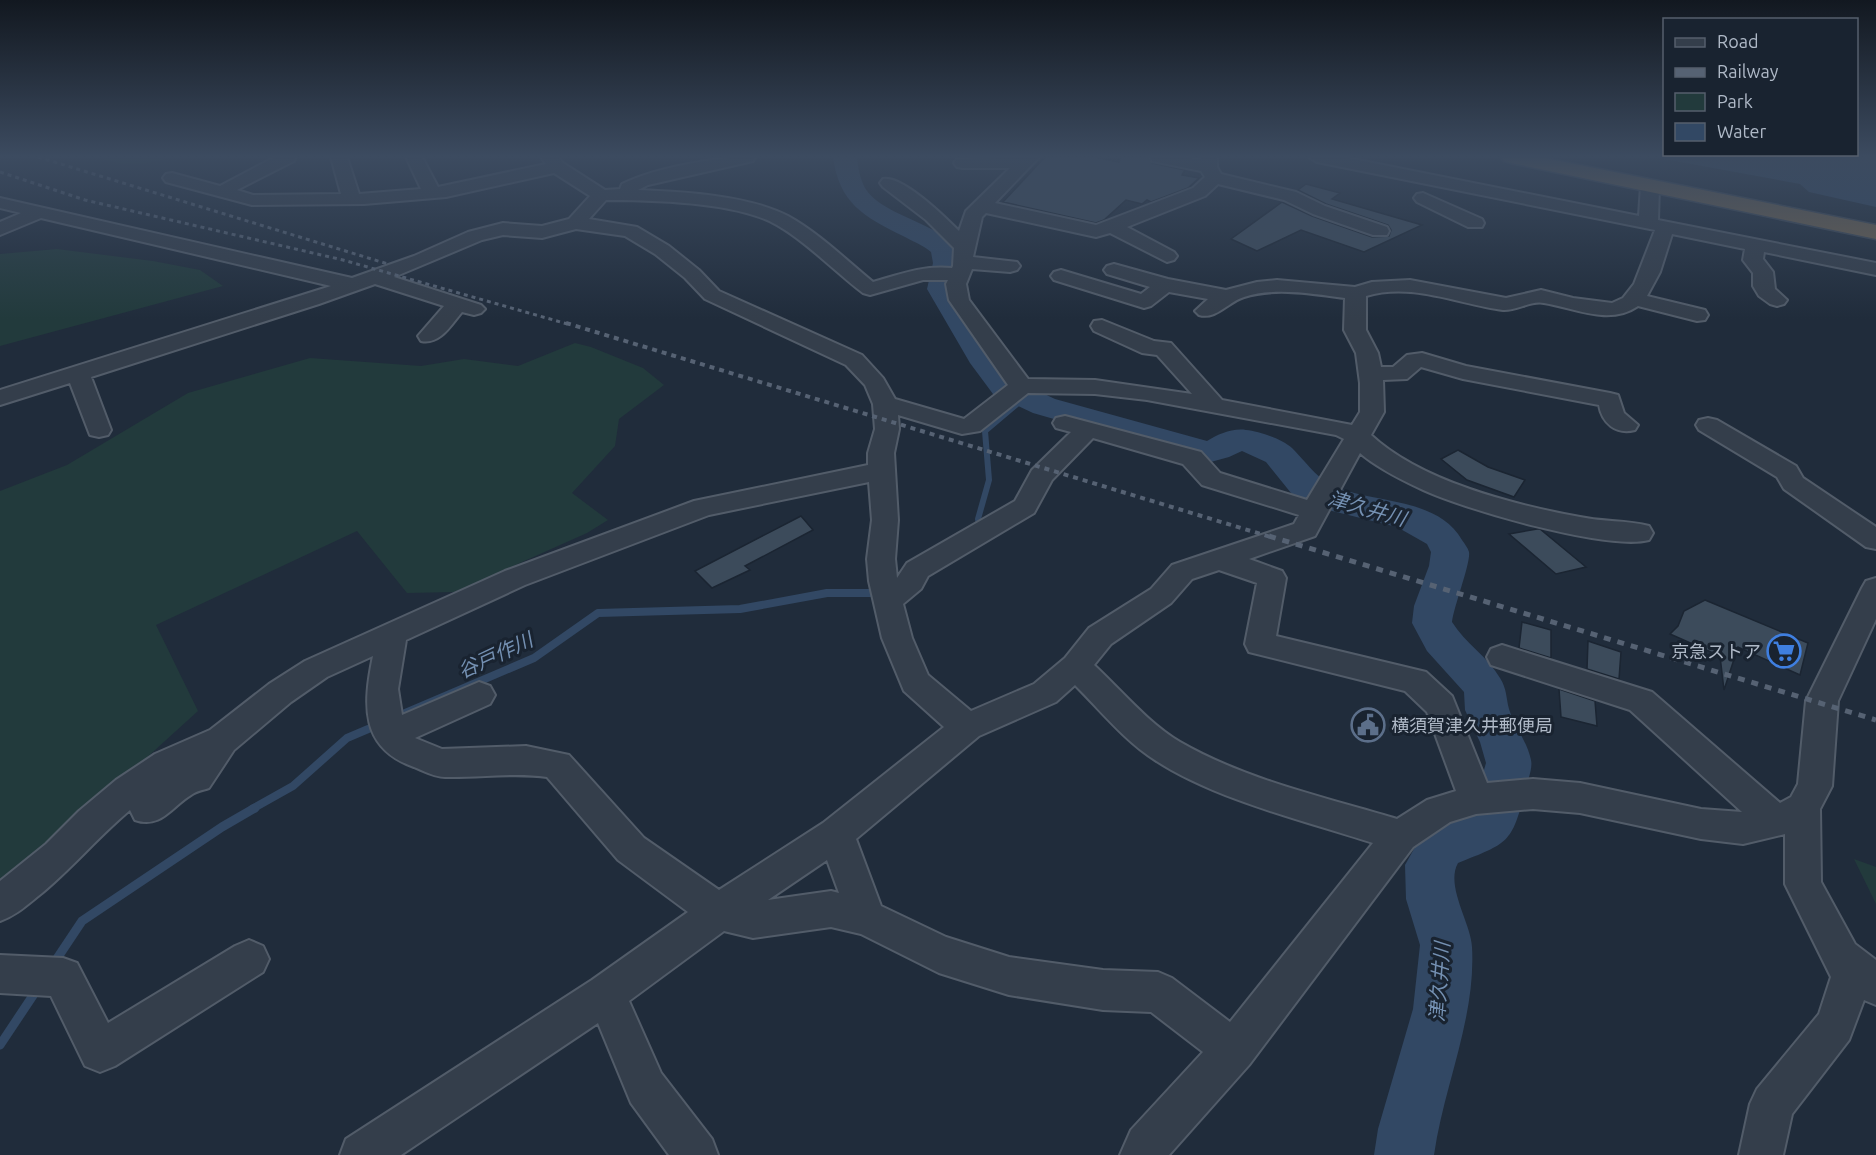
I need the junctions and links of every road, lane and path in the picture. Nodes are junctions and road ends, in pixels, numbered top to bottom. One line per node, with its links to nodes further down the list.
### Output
1 (28, 211): 13 (street)
2 (590, 211): 14 (street)
3 (754, 211): 23 (street)
4 (926, 211): 23 (street)
5 (978, 211): 23 (street)
6 (1004, 211): 17 (street)
7 (1153, 211): 17 (street)
8 (1322, 211): 19 (street)
9 (1448, 211): 15 (street)
10 (1582, 211): 16 (street)
11 (1654, 211): 16 (street)
12 (1772, 211): 20 (highway)
13 (36, 213): 18 (street); 28 (street)
14 (576, 223): 28 (street); 43 (street)
15 (1474, 224)
16 (1656, 226): 21 (street); 32 (street)
17 (1112, 228): 22 (street)
18 (0, 229)
19 (1380, 231)
20 (1876, 232)
21 (1755, 246): 25 (street); 33 (street)
22 (1167, 256)
23 (954, 266): 24 (street); 41 (street)
24 (1010, 266)
25 (1876, 269)
26 (1114, 270): 29 (street)
27 (1061, 276): 29 (street)
28 (364, 281): 37 (street); 39 (street)
29 (1165, 285): 31 (street)
30 (1356, 293): 31 (street); 32 (street); 38 (street)
31 (1225, 296): 34 (street)
32 (1634, 299): 35 (street)
33 (1777, 300)
34 (1206, 311)
35 (1697, 315)
36 (1102, 326): 44 (street)
37 (429, 336)
38 (1370, 373): 46 (street); 49 (street)
39 (78, 374): 42 (street); 48 (street)
40 (1118, 389): 41 (street); 44 (street); 45 (street)
41 (1018, 390): 43 (street)
42 (0, 398)
43 (885, 404): 50 (street)
44 (1214, 405): 49 (street)
45 (1178, 413)
46 (1626, 425)
47 (1707, 425): 53 (street)
48 (99, 430)
49 (1356, 435): 51 (street); 52 (street)
50 (881, 471): 56 (street); 57 (street)
51 (1320, 500): 54 (street); 56 (street)
52 (1639, 533)
53 (1876, 540)
54 (1218, 559): 59 (street); 64 (street)
55 (1876, 589): 66 (street)
56 (888, 600): 61 (street)
57 (392, 636): 62 (street); 63 (street)
58 (1502, 657): 66 (street)
59 (1076, 666): 61 (street); 68 (street)
60 (479, 695): 62 (street)
61 (967, 727): 67 (street)
62 (389, 735): 70 (street)
63 (222, 740): 65 (street); 69 (street)
64 (1493, 797): 66 (street); 68 (street)
65 (147, 809)
66 (1790, 815): 72 (street)
67 (836, 834): 70 (street); 71 (street)
68 (1400, 836): 77 (street)
69 (0, 904)
70 (719, 912): 71 (street); 76 (street)
71 (867, 918): 77 (street)
72 (1842, 958): 75 (street); 81 (street)
73 (249, 959): 74 (street)
74 (0, 974)
75 (1876, 985)
76 (606, 994): 78 (street); 79 (street)
77 (1234, 1050): 80 (street)
78 (362, 1155)
79 (696, 1155)
80 (1142, 1155)
81 (1761, 1155)

